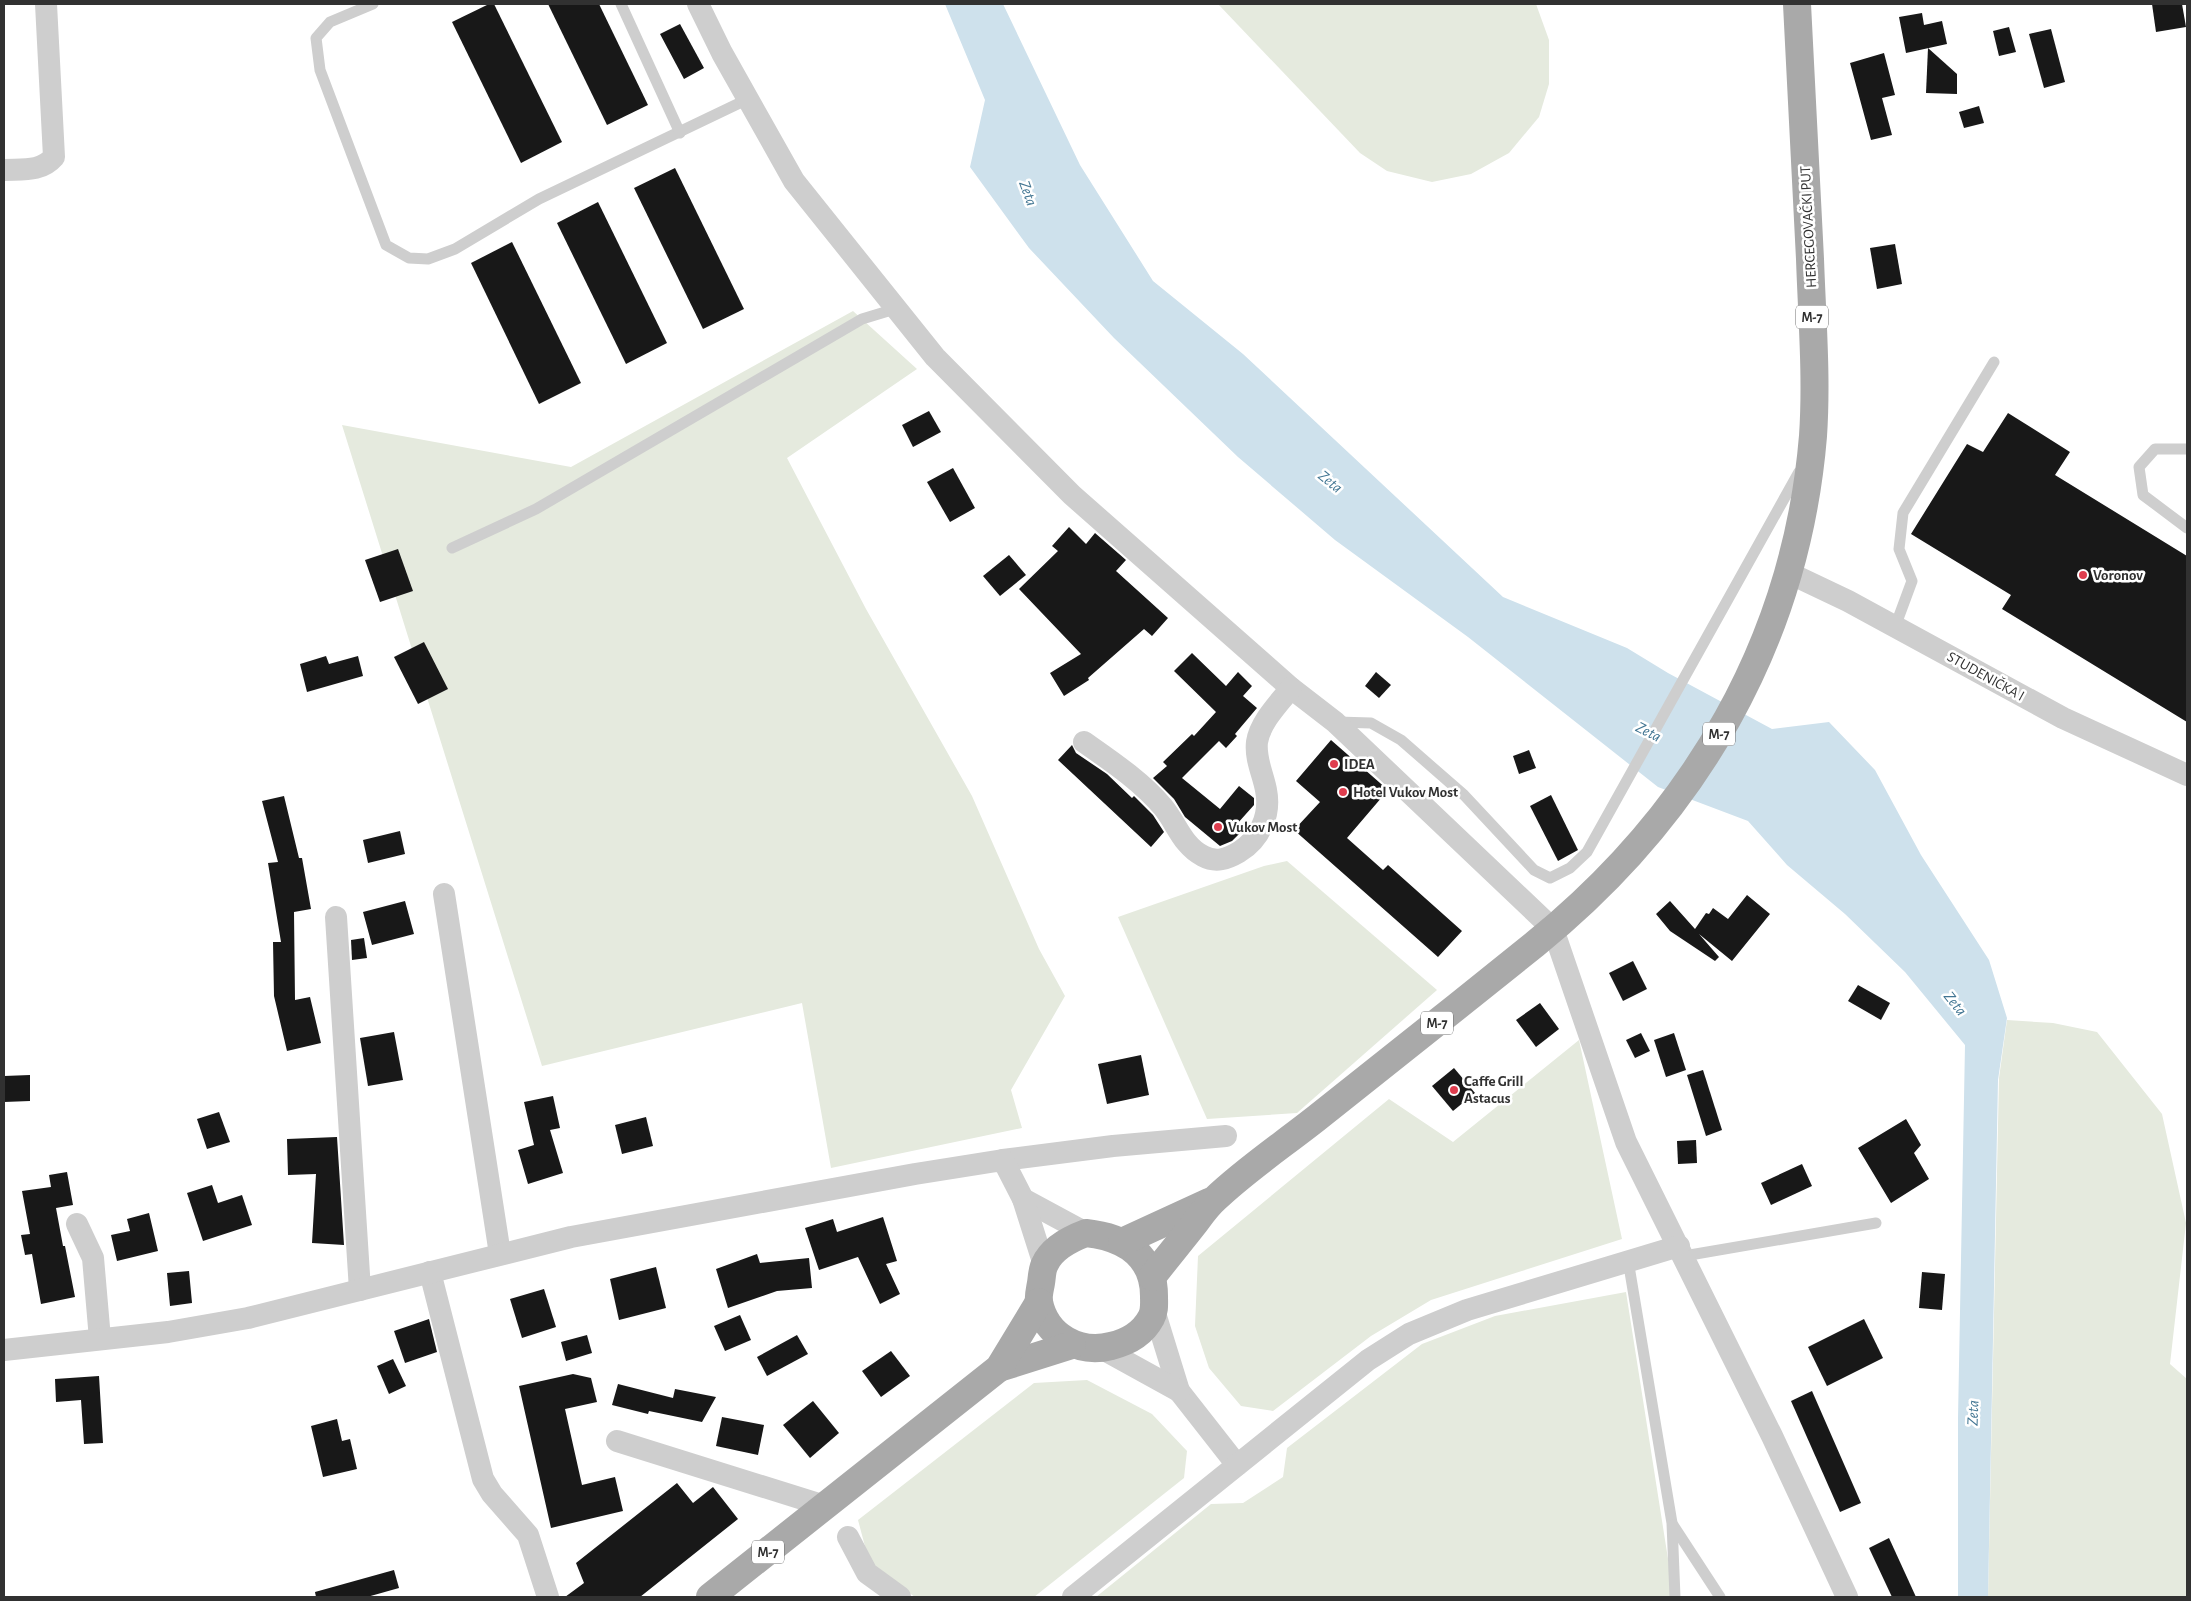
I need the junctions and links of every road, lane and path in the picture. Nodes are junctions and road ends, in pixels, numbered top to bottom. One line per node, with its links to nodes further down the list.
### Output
1 (46, 4): 8 (street)
2 (373, 4): 7 (lane)
3 (620, 4): 7 (lane)
4 (698, 4): 6 (street)
5 (1797, 4): 12 (main road, HERCEGOVAČKI PUT / M-7)
6 (748, 99): 7 (lane); 9 (street)
7 (680, 133)
8 (4, 170)
9 (895, 309): 14 (lane); 17 (street)
10 (1994, 362): 16 (lane)
11 (2187, 449): 13 (lane)
12 (1811, 451): 15 (main road, HERCEGOVAČKI PUT / M-7); 18 (lane)
13 (2187, 528)
14 (452, 548)
15 (1787, 572): 16 (street, STUDENIČKA I); 23 (main road, HERCEGOVAČKI PUT / M-7)
16 (1895, 627): 20 (street, STUDENIČKA I)
17 (1291, 688): 18 (street); 19 (street)
18 (1334, 722): 23 (street)
19 (1084, 742)
20 (2187, 775)
21 (444, 894): 33 (street)
22 (336, 917): 38 (street)
23 (1553, 928): 27 (main road, M-7); 32 (street)
24 (1226, 1136): 25 (street)
25 (1003, 1160): 26 (street); 33 (street)
26 (1023, 1199): 30 (street); 35 (street)
27 (1213, 1200): 31 (main road, M-7); 37 (main road, M-7)
28 (1876, 1223): 32 (lane)
29 (77, 1224): 41 (street)
30 (1086, 1233): 31 (main road); 35 (main road)
31 (1122, 1242): 37 (main road)
32 (1681, 1251): 34 (street); 60 (street)
33 (500, 1254): 36 (street)
34 (1628, 1260): 48 (street); 50 (lane)
35 (1044, 1265): 39 (main road, M-7)
36 (430, 1272): 38 (street); 53 (street)
37 (1152, 1277): 40 (main road)
38 (360, 1290): 41 (street)
39 (1039, 1302): 42 (main road, M-7); 45 (main road, M-7)
40 (1154, 1310): 43 (main road, M-7); 46 (street)
41 (100, 1339): 44 (street)
42 (1072, 1344): 43 (main road, M-7); 45 (main road, M-7)
43 (1101, 1348): 46 (street)
44 (4, 1350)
45 (999, 1368): 49 (main road, M-7)
46 (1179, 1391): 48 (street)
47 (617, 1441): 49 (street)
48 (1237, 1465): 57 (street)
49 (825, 1506): 54 (main road, M-7)
50 (1672, 1523): 58 (lane); 59 (lane)
51 (848, 1537): 52 (street)
52 (868, 1573): 55 (street); 56 (street)
53 (548, 1597)
54 (710, 1597)
55 (873, 1597)
56 (900, 1597)
57 (1072, 1597)
58 (1675, 1597)
59 (1720, 1597)
60 (1846, 1597)

